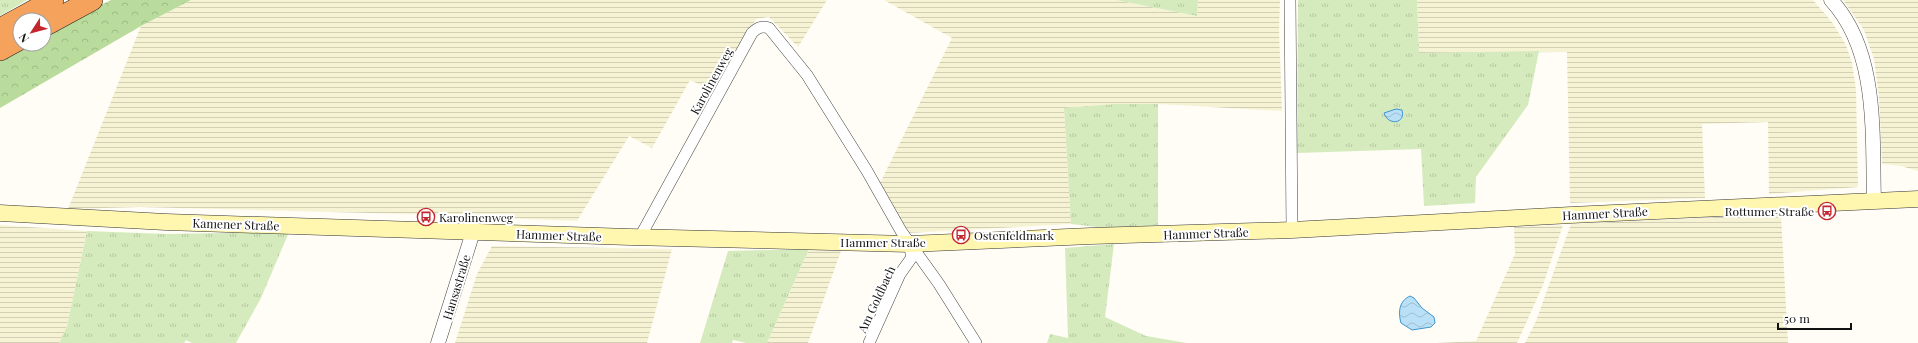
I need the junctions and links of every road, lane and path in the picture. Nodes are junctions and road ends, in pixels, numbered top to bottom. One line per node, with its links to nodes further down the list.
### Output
1 (54, 0): 6 (highway)
2 (92, 0): 5 (highway)
3 (1290, 0): 12 (street)
4 (1831, 0): 10 (street)
5 (52, 22)
6 (0, 29)
7 (12, 43): 8 (highway)
8 (0, 50)
9 (1918, 199): 10 (main road, Hammer Straße)
10 (1874, 201): 12 (main road, Hammer Straße)
11 (0, 213): 13 (main road, Kamener Straße)
12 (1292, 230): 15 (main road, Hammer Straße)
13 (473, 232): 14 (main road, Hammer Straße); 16 (street, Hansastraße)
14 (640, 237): 15 (main road, Hammer Straße); 15 (street, Karolinenweg)
15 (909, 244): 17 (street, Am Goldbach); 18 (street)
16 (438, 343)
17 (869, 343)
18 (976, 343)

